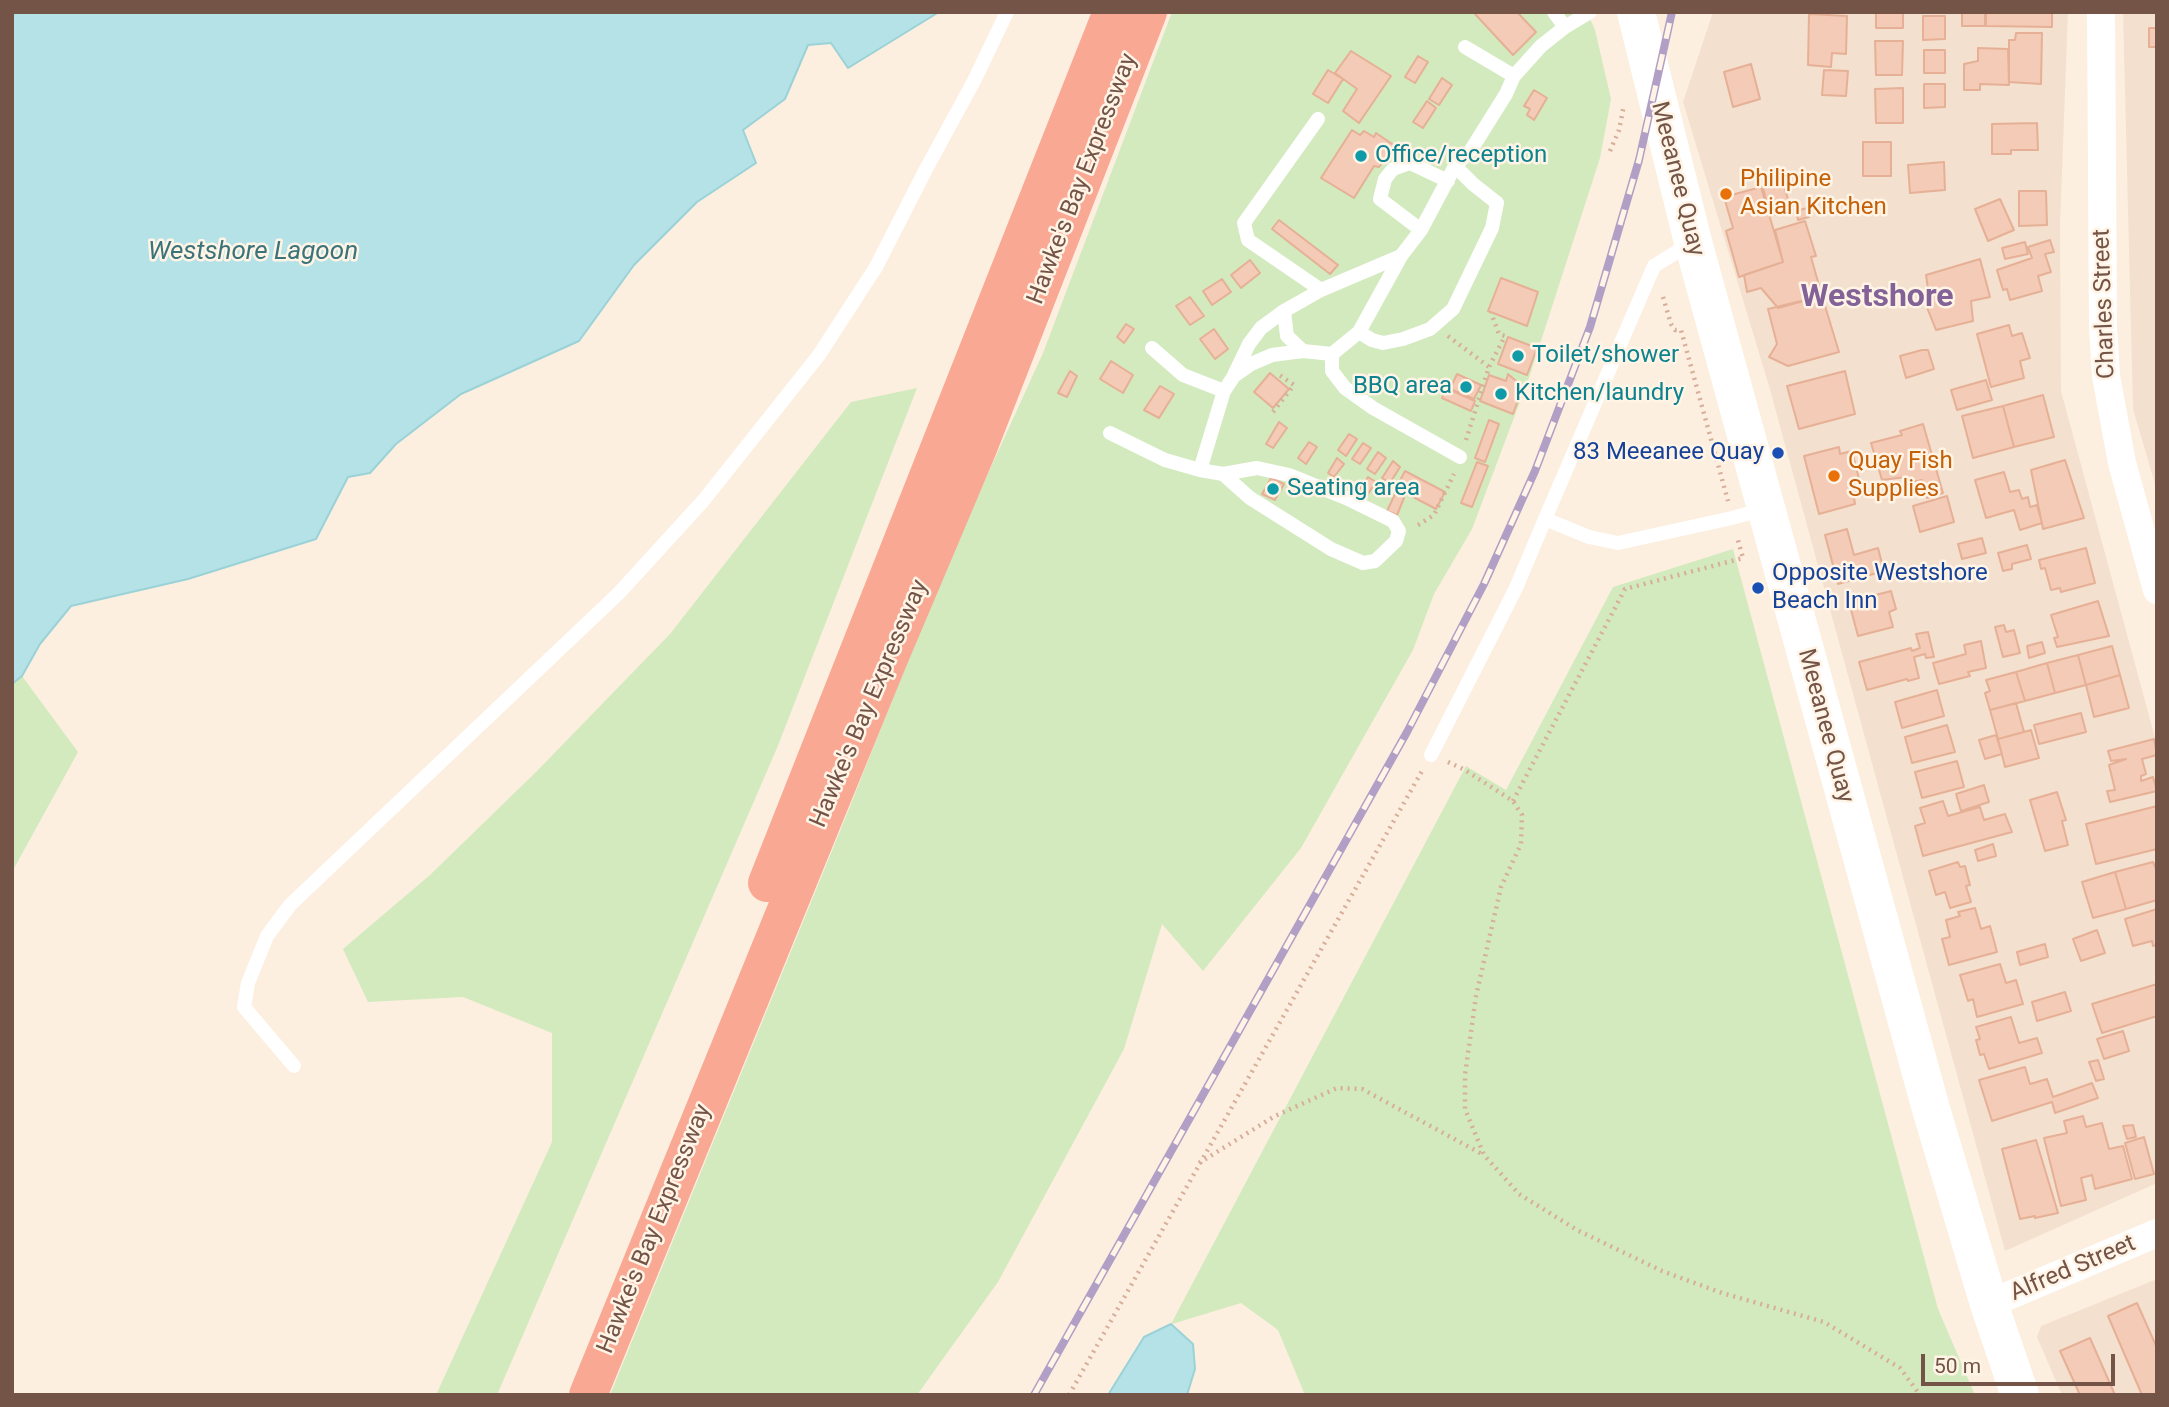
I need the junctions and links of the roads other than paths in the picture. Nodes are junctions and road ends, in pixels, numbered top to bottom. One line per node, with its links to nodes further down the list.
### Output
1 (1007, 12): 33 (lane)
2 (1112, 12): 36 (highway, Hawke's Bay Expressway)
3 (1148, 12): 37 (highway, Hawke's Bay Expressway)
4 (1554, 12): 8 (lane)
5 (1590, 12): 8 (lane)
6 (1636, 12): 15 (main road, Meeanee Quay)
7 (2101, 12): 31 (street, Charles Street)
8 (1565, 27): 10 (lane)
9 (1465, 47): 10 (lane)
10 (1514, 76): 12 (lane)
11 (1318, 119): 17 (lane)
12 (1455, 166): 13 (lane); 19 (lane)
13 (1448, 181): 14 (lane); 14 (lane)
14 (1422, 230): 16 (lane)
15 (1693, 242): 29 (main road, Meeanee Quay); 30 (lane)
16 (1401, 256): 17 (lane); 19 (lane)
17 (1321, 290): 18 (lane)
18 (1284, 311): 21 (lane); 23 (lane)
19 (1359, 332): 22 (lane)
20 (1152, 348): 24 (lane)
21 (1303, 351): 22 (lane); 23 (lane)
22 (1332, 354): 26 (lane)
23 (1234, 376): 24 (lane)
24 (1224, 391): 27 (lane)
25 (1110, 433): 27 (lane)
26 (1461, 457)
27 (1200, 470): 28 (lane)
28 (1223, 474): 28 (lane)
29 (1765, 509): 30 (lane); 35 (main road, Meeanee Quay)
30 (1545, 519): 32 (lane)
31 (2157, 590)
32 (1431, 755)
33 (295, 1066)
34 (2157, 1233): 35 (street, Alfred Street)
35 (1989, 1304): 38 (main road, Meeanee Quay)
36 (560, 1395)
37 (588, 1395)
38 (2020, 1395)

